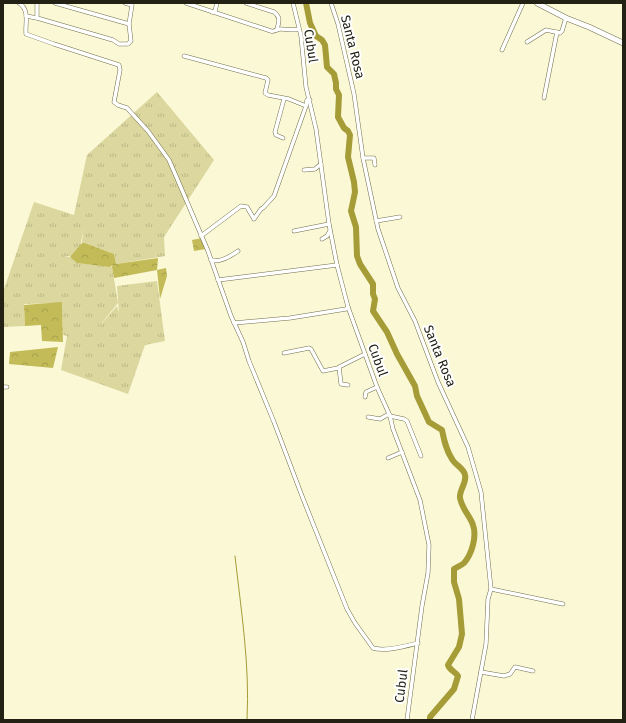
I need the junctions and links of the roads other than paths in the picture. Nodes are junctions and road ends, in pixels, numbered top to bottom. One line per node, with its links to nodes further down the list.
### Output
1 (19, 3): 14 (street)
2 (37, 3): 15 (street)
3 (55, 3): 17 (street)
4 (125, 3): 12 (street)
5 (186, 3): 13 (street)
6 (217, 3): 13 (street)
7 (246, 3): 19 (street)
8 (293, 3): 18 (street, Cubul)
9 (331, 3): 30 (street, Santa Rosa)
10 (524, 3): 23 (street)
11 (537, 3): 16 (street)
12 (132, 4): 17 (street)
13 (212, 12): 19 (street)
14 (26, 16): 15 (street); 39 (street)
15 (37, 18): 17 (street)
16 (566, 18): 20 (street); 22 (street)
17 (129, 24)
18 (299, 28): 19 (street); 27 (street, Cubul)
19 (277, 30)
20 (557, 32): 21 (street); 26 (street)
21 (527, 42)
22 (623, 42)
23 (502, 50)
24 (184, 56): 25 (street)
25 (284, 98): 28 (street); 29 (street)
26 (544, 98)
27 (310, 100): 28 (street); 31 (street, Cubul)
28 (306, 106): 39 (street)
29 (283, 138)
30 (363, 158): 32 (street); 35 (street, Santa Rosa)
31 (321, 164): 33 (street); 36 (street, Cubul)
32 (375, 165)
33 (304, 170)
34 (400, 217): 35 (street)
35 (376, 221): 58 (street, Santa Rosa)
36 (329, 224): 37 (street); 38 (street, Cubul)
37 (294, 231)
38 (330, 231): 40 (street); 43 (street, Cubul)
39 (201, 236): 42 (street)
40 (322, 239)
41 (238, 251): 42 (street)
42 (211, 260): 44 (street)
43 (337, 265): 44 (street); 45 (street, Cubul)
44 (218, 280): 46 (street)
45 (348, 307): 46 (street); 48 (street, Cubul)
46 (234, 323): 60 (street)
47 (284, 353): 49 (street)
48 (365, 354): 49 (street); 51 (street, Cubul)
49 (338, 368): 50 (street)
50 (348, 385)
51 (377, 387): 52 (street); 53 (street, Cubul)
52 (365, 396)
53 (390, 415): 54 (street); 55 (street, Cubul); 56 (street)
54 (368, 417)
55 (402, 452): 57 (street); 60 (street, Cubul)
56 (422, 456)
57 (388, 458)
58 (491, 589): 59 (street); 62 (street, Santa Rosa)
59 (563, 604)
60 (418, 643): 63 (street, Cubul)
61 (533, 671): 62 (street)
62 (481, 672): 64 (street, Santa Rosa)
63 (407, 720)
64 (472, 720)

